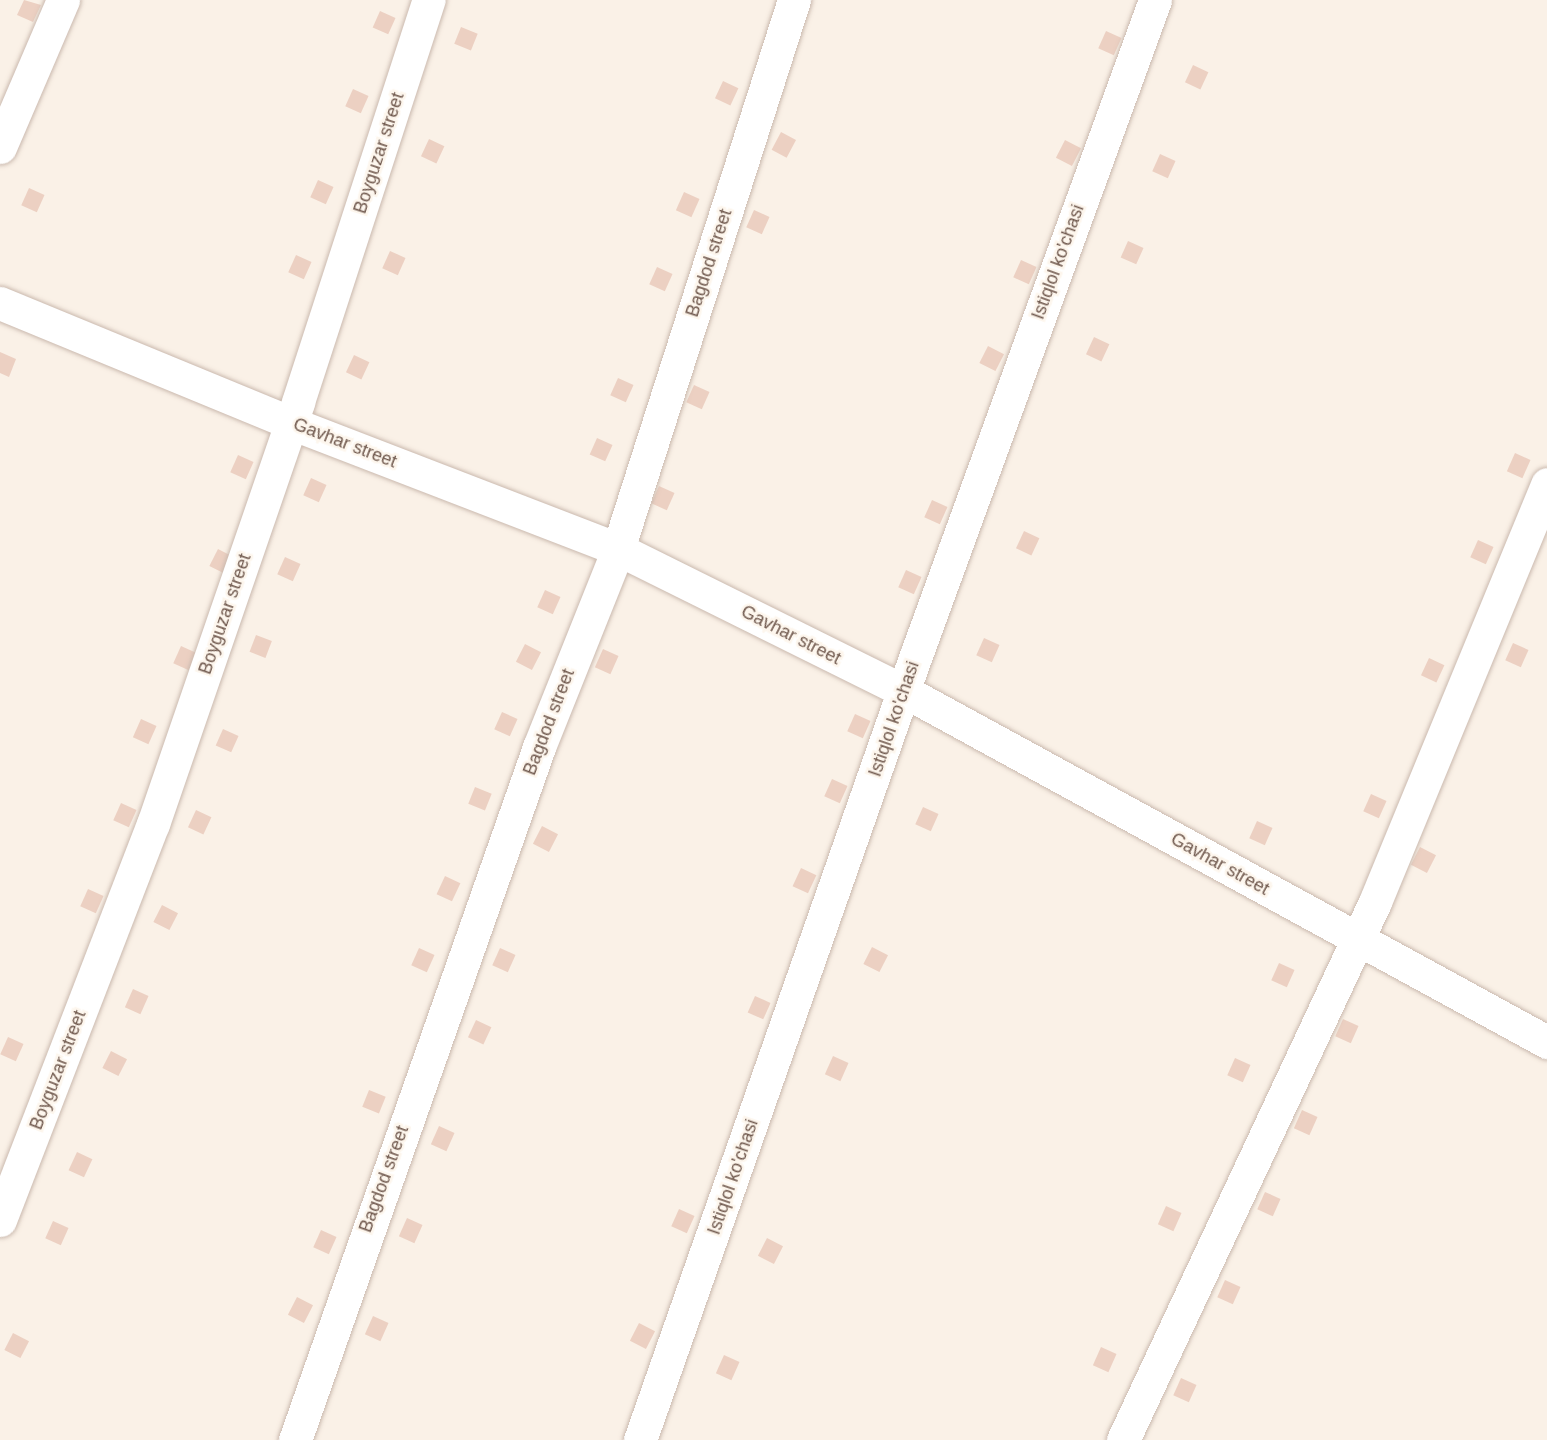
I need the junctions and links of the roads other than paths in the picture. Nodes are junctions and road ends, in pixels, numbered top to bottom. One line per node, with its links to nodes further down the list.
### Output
1 (63, 0): 5 (street)
2 (429, 0): 7 (street, Boyguzar street)
3 (794, 0): 9 (street, Bagdod street)
4 (1155, 0): 10 (street, Istiqlol ko'chasi)
5 (0, 147)
6 (0, 303): 7 (street, Gavhar street)
7 (291, 423): 9 (street, Gavhar street); 13 (street, Boyguzar street)
8 (1547, 484): 11 (street)
9 (618, 549): 10 (street, Gavhar street); 14 (street, Bagdod street)
10 (904, 691): 11 (street, Gavhar street); 15 (street, Istiqlol ko'chasi)
11 (1358, 940): 12 (street, Gavhar street); 16 (street)
12 (1547, 1042)
13 (0, 1220)
14 (294, 1440)
15 (640, 1440)
16 (1123, 1440)

